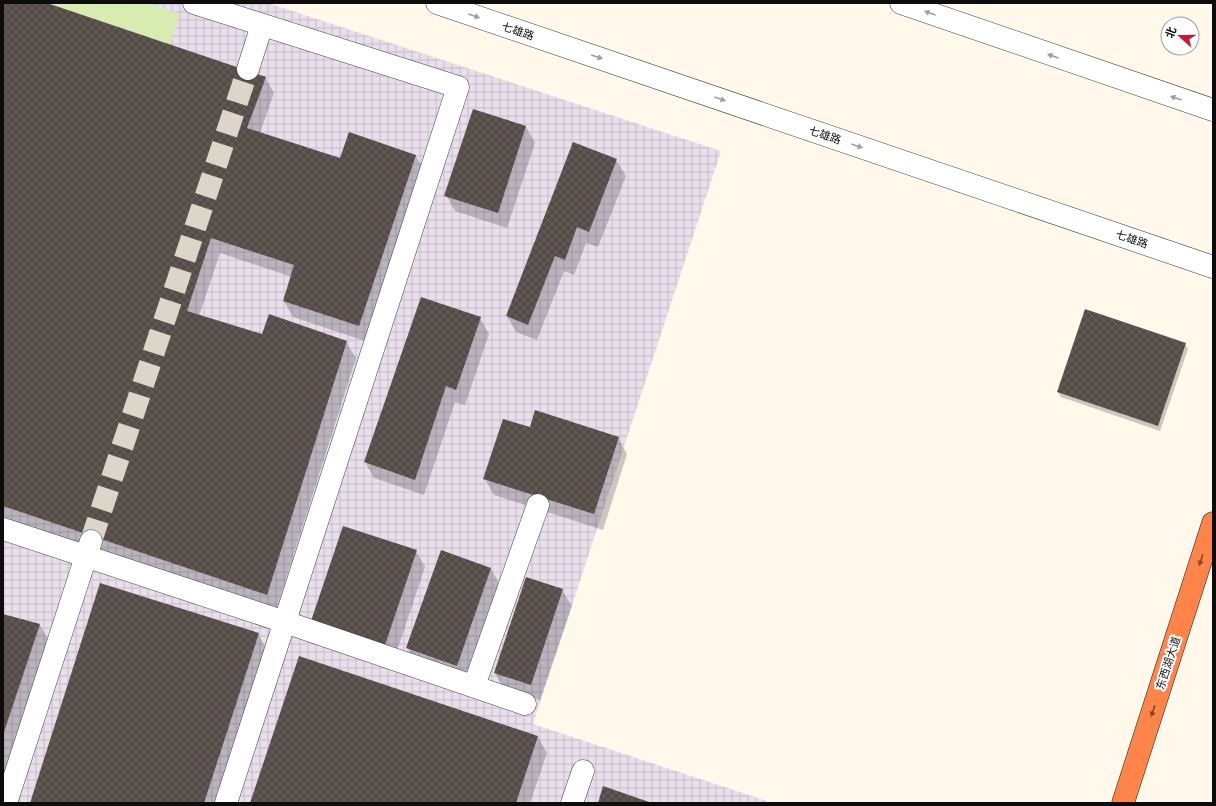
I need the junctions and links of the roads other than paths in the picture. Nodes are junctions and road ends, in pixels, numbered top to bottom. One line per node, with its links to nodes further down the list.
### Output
1 (194, 3): 4 (street)
2 (437, 3): 7 (street, 七雄路, one-way to 7)
3 (900, 3): 6 (street, one-way to 3)
4 (262, 25): 5 (street); 12 (street)
5 (248, 69)
6 (1213, 110)
7 (1213, 267)
8 (538, 505): 13 (street)
9 (1213, 523): 19 (highway, 东西湖大道, one-way to 19)
10 (3, 529): 11 (street)
11 (88, 548): 12 (street); 16 (street)
12 (285, 622): 13 (street); 17 (street)
13 (474, 686): 14 (street)
14 (525, 704)
15 (582, 771): 18 (street)
16 (6, 803)
17 (226, 803)
18 (572, 803)
19 (1123, 803)

